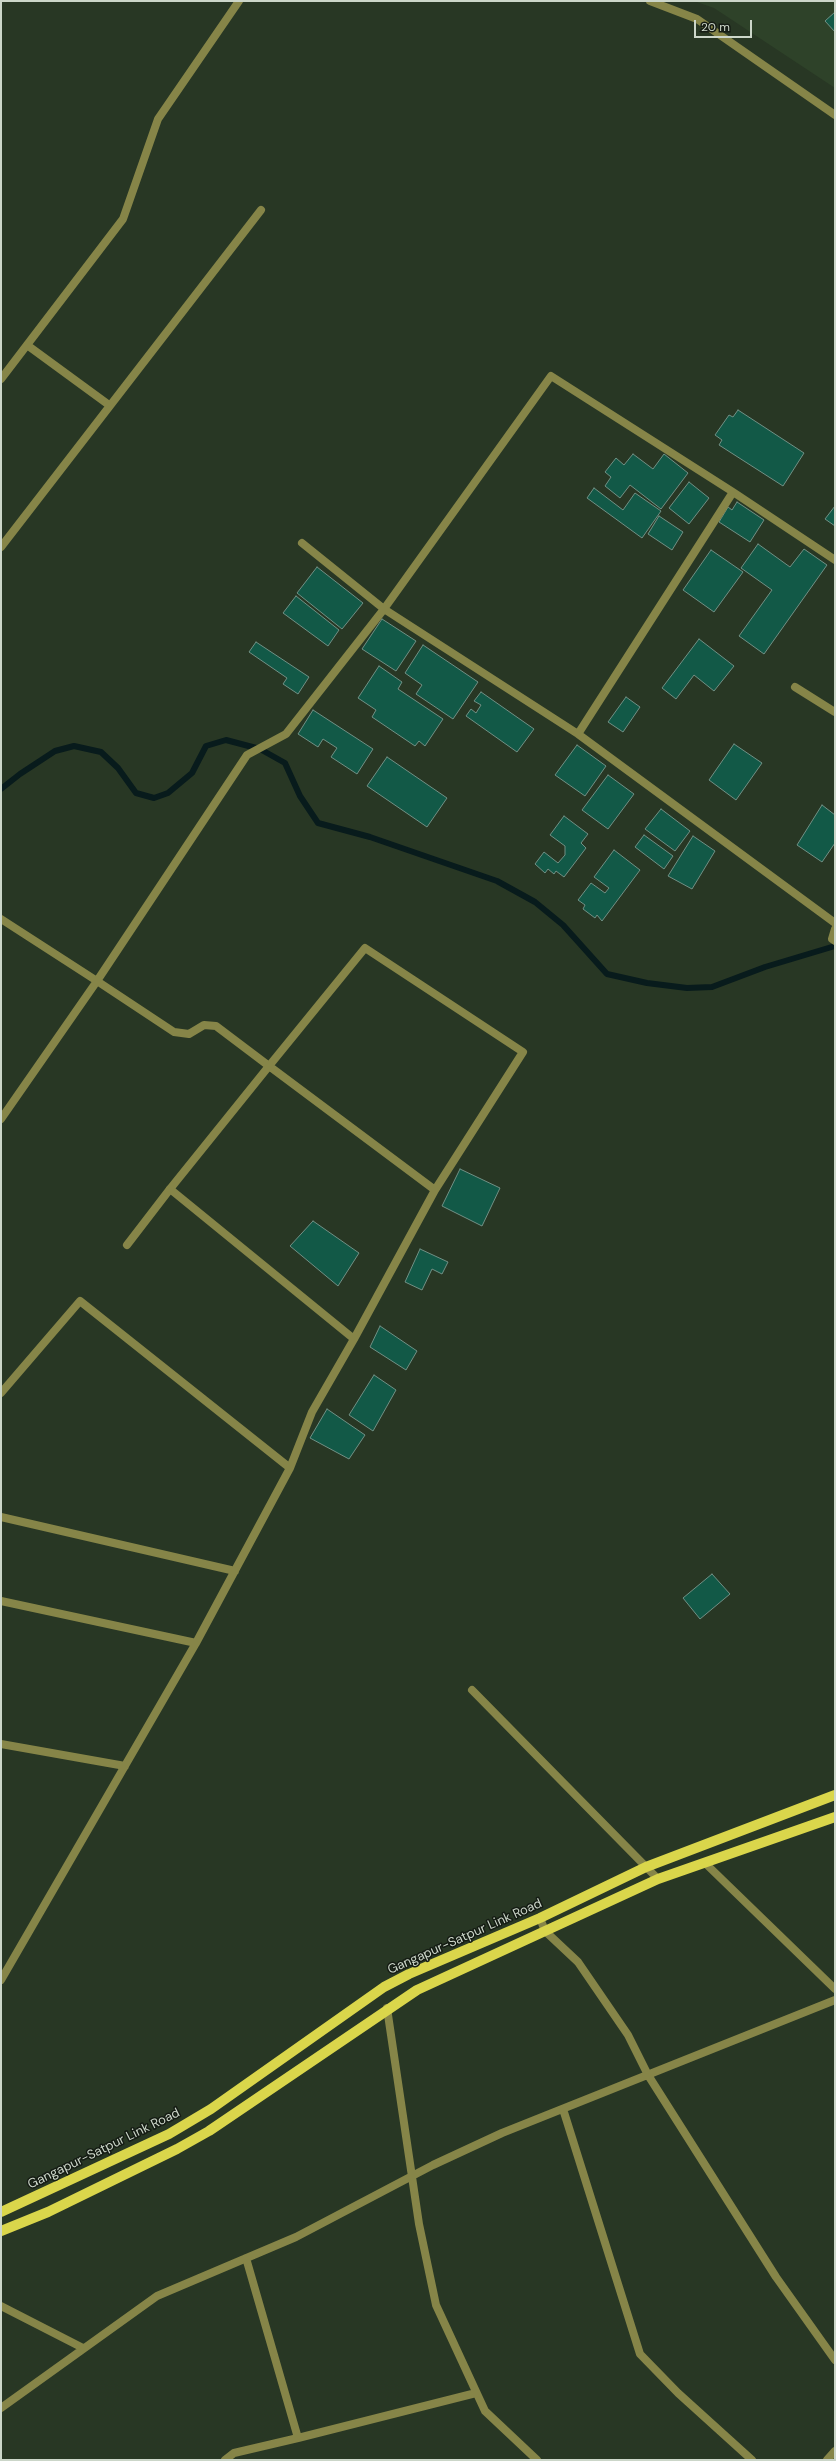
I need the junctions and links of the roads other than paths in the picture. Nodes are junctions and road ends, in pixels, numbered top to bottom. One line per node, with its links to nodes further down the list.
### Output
1 (239, 1): 5 (street)
2 (650, 1): 3 (street)
3 (835, 115)
4 (260, 210): 7 (street)
5 (27, 345): 6 (street); 7 (street)
6 (1, 379)
7 (109, 405): 10 (street)
8 (733, 492): 11 (street); 12 (street); 15 (street)
9 (302, 543): 12 (street)
10 (1, 547)
11 (835, 560)
12 (384, 609): 15 (street); 20 (street)
13 (795, 687): 14 (street)
14 (835, 712)
15 (578, 734): 17 (street)
16 (1, 919): 20 (street)
17 (835, 923)
18 (835, 929): 19 (street)
19 (834, 940)
20 (97, 981): 21 (street); 22 (street)
21 (269, 1066): 23 (street); 24 (street); 24 (street)
22 (1, 1119)
23 (170, 1189): 25 (street); 26 (street)
24 (435, 1190): 26 (street)
25 (126, 1245)
26 (354, 1339): 28 (street)
27 (1, 1393): 28 (street)
28 (290, 1468): 30 (street)
29 (1, 1517): 30 (street)
30 (236, 1571): 32 (street)
31 (1, 1601): 32 (street)
32 (196, 1643): 35 (street)
33 (472, 1690): 39 (street)
34 (1, 1744): 35 (street)
35 (125, 1766): 43 (street)
36 (835, 1795): 39 (main road, Gangapur-Satpur Link Road)
37 (835, 1818): 38 (main road)
38 (705, 1863): 40 (main road); 44 (street)
39 (646, 1867): 40 (street); 41 (main road, Gangapur-Satpur Link Road)
40 (658, 1879): 42 (main road)
41 (540, 1918): 42 (street); 50 (main road, Gangapur-Satpur Link Road)
42 (545, 1931): 46 (main road); 47 (street)
43 (1, 1980)
44 (835, 1989)
45 (835, 2000): 47 (street)
46 (387, 2008): 49 (street); 51 (main road)
47 (648, 2075): 48 (street); 55 (street)
48 (563, 2109): 49 (street); 62 (street)
49 (413, 2176): 52 (street); 56 (street)
50 (1, 2212)
51 (1, 2231)
52 (246, 2258): 54 (street); 58 (street)
53 (1, 2306): 54 (street)
54 (83, 2348): 57 (street)
55 (835, 2360)
56 (476, 2393): 58 (street); 61 (street)
57 (1, 2408)
58 (298, 2438): 60 (street)
59 (835, 2451): 63 (street)
60 (225, 2460)
61 (537, 2460)
62 (752, 2460)
63 (827, 2460)

